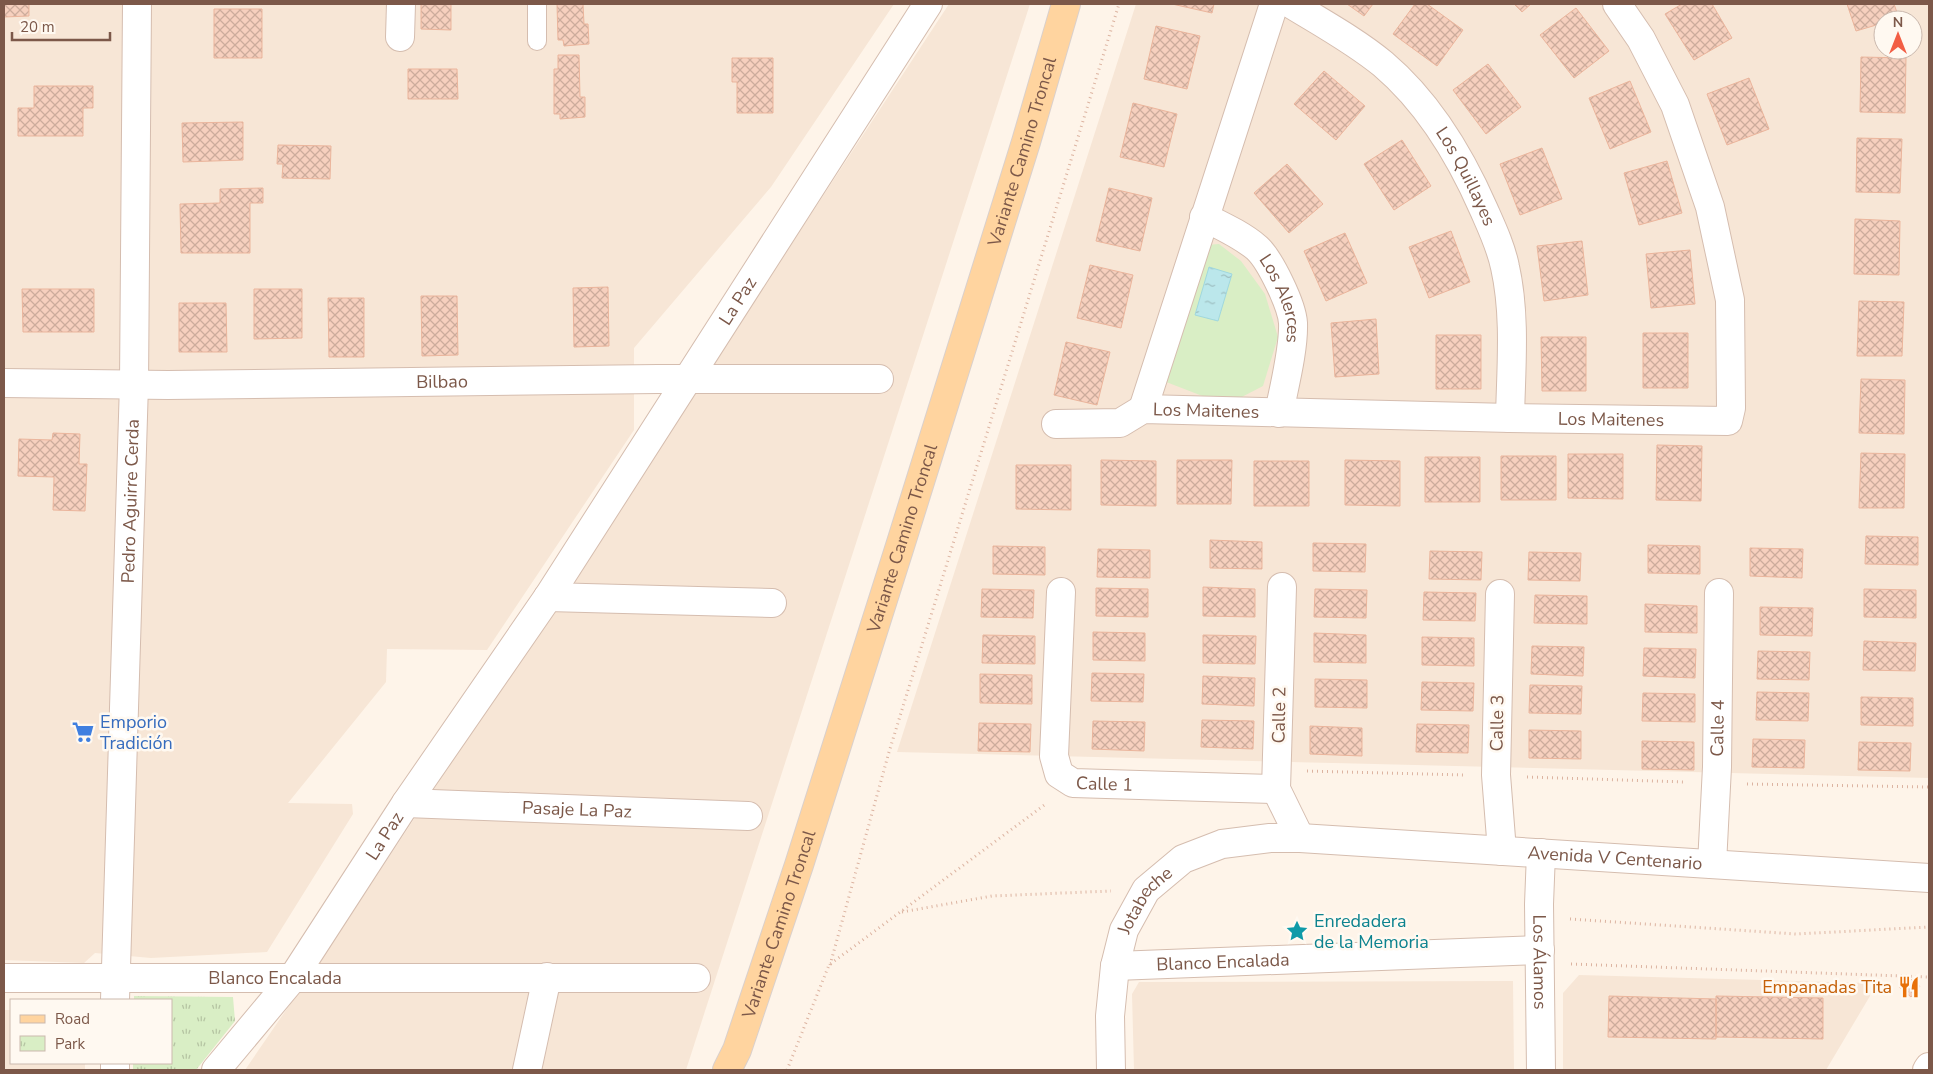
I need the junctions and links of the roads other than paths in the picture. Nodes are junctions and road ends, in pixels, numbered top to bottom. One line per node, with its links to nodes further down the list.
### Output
1 (137, 4): 15 (street, Pedro Aguirre Cerda)
2 (401, 4): 9 (street)
3 (537, 4): 10 (lane)
4 (928, 4): 12 (street, La Paz)
5 (1066, 4): 44 (main road, Variante Camino Troncal)
6 (1274, 4): 11 (street)
7 (1291, 4): 18 (street, Los Quillayes)
8 (1617, 4): 18 (street, Los Maitenes)
9 (400, 37)
10 (537, 42)
11 (1204, 217): 16 (street); 17 (street, Los Alerces)
12 (688, 379): 13 (street, Bilbao); 15 (street, Bilbao); 24 (street, La Paz)
13 (879, 379)
14 (4, 384): 15 (street, Bilbao)
15 (134, 384): 40 (street, Pedro Aguirre Cerda)
16 (1143, 409): 17 (street, Los Maitenes); 19 (street, Los Maitenes)
17 (1279, 413): 18 (street, Los Maitenes)
18 (1510, 418)
19 (1056, 424)
20 (1282, 587): 26 (street, Calle 2)
21 (1061, 592): 26 (street, Calle 1)
22 (1719, 593): 32 (street, Calle 4)
23 (1500, 594): 30 (street, Calle 3)
24 (548, 597): 25 (street); 27 (street, La Paz)
25 (772, 603)
26 (1276, 789): 29 (street, Calle 2)
27 (406, 803): 28 (street, Pasaje La Paz); 39 (street, La Paz)
28 (748, 816)
29 (1300, 838): 30 (street, Avenida V Centenario); 35 (street, Jotabeche)
30 (1502, 851): 31 (street, Avenida V Centenario)
31 (1541, 853): 32 (street, Avenida V Centenario); 34 (street, Los Álamos)
32 (1712, 864): 33 (street, Avenida V Centenario)
33 (1929, 878)
34 (1540, 957): 35 (street, Blanco Encalada); 46 (street, Los Álamos)
35 (1115, 966): 45 (street, Jotabeche)
36 (547, 977): 38 (street, Blanco Encalada); 39 (street, Blanco Encalada); 43 (street)
37 (4, 978): 40 (street, Blanco Encalada)
38 (696, 978)
39 (292, 979): 40 (street, Blanco Encalada); 42 (street, La Paz)
40 (115, 989)
41 (1929, 1067): 47 (street)
42 (216, 1070)
43 (527, 1070)
44 (727, 1070)
45 (1111, 1070)
46 (1541, 1070)
47 (1927, 1070)

